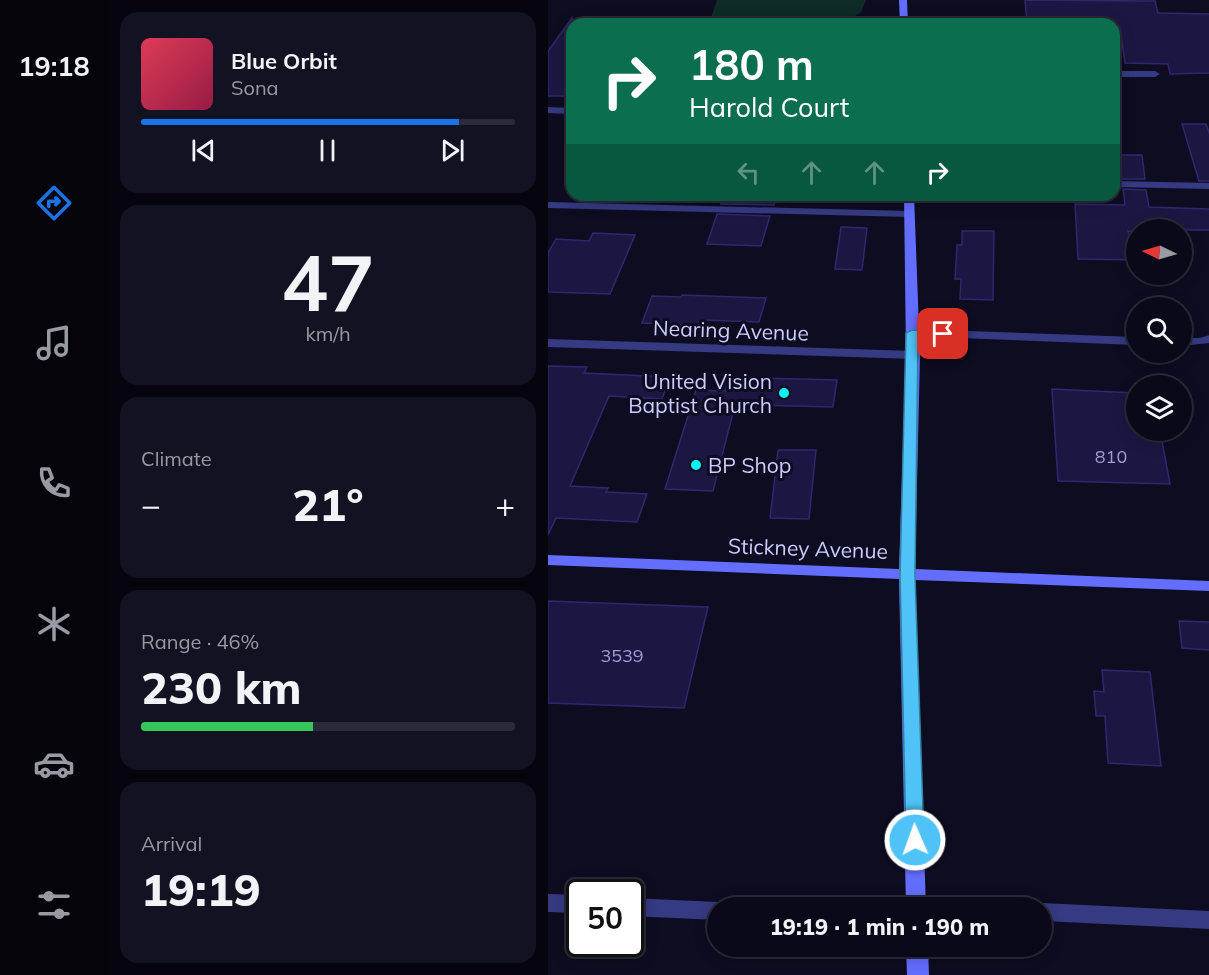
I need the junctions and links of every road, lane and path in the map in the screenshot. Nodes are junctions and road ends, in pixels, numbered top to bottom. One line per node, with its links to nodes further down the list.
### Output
1 (903, 0): 2 (main road)
2 (904, 18)
3 (1120, 74): 4 (street)
4 (1155, 74)
5 (548, 110): 6 (street)
6 (566, 111)
7 (1120, 184): 8 (street)
8 (1210, 186)
9 (909, 201): 11 (main road)
10 (548, 205): 11 (street)
11 (909, 214): 12 (main road)
12 (912, 333): 14 (street); 17 (main road)
13 (1210, 339): 15 (street)
14 (1126, 341)
15 (1192, 342)
16 (548, 343): 17 (street, Nearing Avenue)
17 (913, 355): 19 (main road)
18 (548, 560): 19 (main road, Stickney Avenue)
19 (907, 575): 20 (main road, Stickney Avenue); 21 (main road)
20 (1210, 586)
21 (916, 897)
22 (548, 903): 23 (street)
23 (566, 904)
24 (644, 908): 25 (street)
25 (707, 910)
26 (1052, 912): 27 (street)
27 (1210, 920)
28 (917, 957): 29 (main road)
29 (918, 975)

